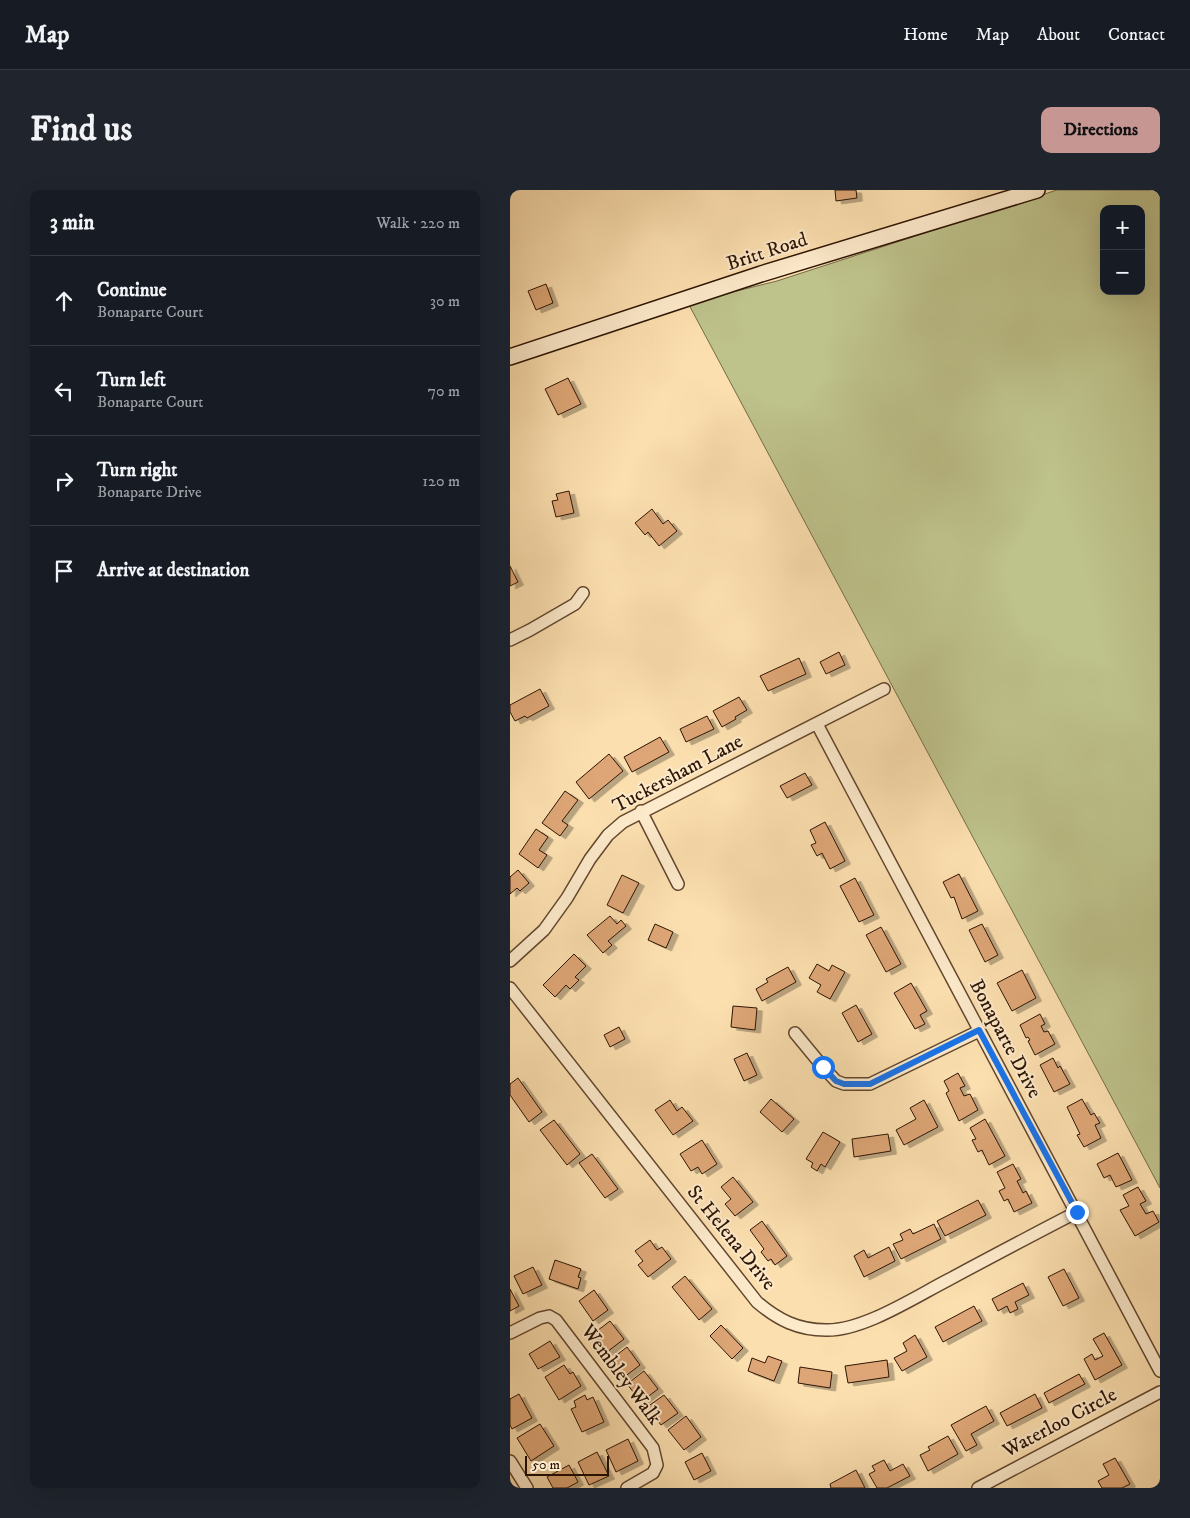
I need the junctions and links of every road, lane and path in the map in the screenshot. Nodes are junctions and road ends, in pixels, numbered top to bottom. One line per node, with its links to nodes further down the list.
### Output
1 (1034, 190): 2 (street, Britt Road)
2 (510, 357)
3 (582, 593): 4 (street)
4 (510, 640)
5 (884, 689): 6 (street, Tuckersham Lane)
6 (817, 724): 7 (street, Tuckersham Lane); 11 (street, Bonaparte Drive)
7 (641, 812): 8 (street); 9 (street, Tuckersham Lane)
8 (678, 884)
9 (510, 961)
10 (510, 988): 13 (street, St Helena Drive)
11 (979, 1030): 12 (street); 13 (street, Bonaparte Drive)
12 (795, 1033)
13 (1077, 1212): 15 (street, Bonaparte Drive)
14 (510, 1333): 19 (street, Wembley Walk)
15 (1160, 1371)
16 (1160, 1392): 20 (street, Waterloo Circle)
17 (510, 1461): 18 (street)
18 (527, 1488)
19 (627, 1488)
20 (978, 1488)

